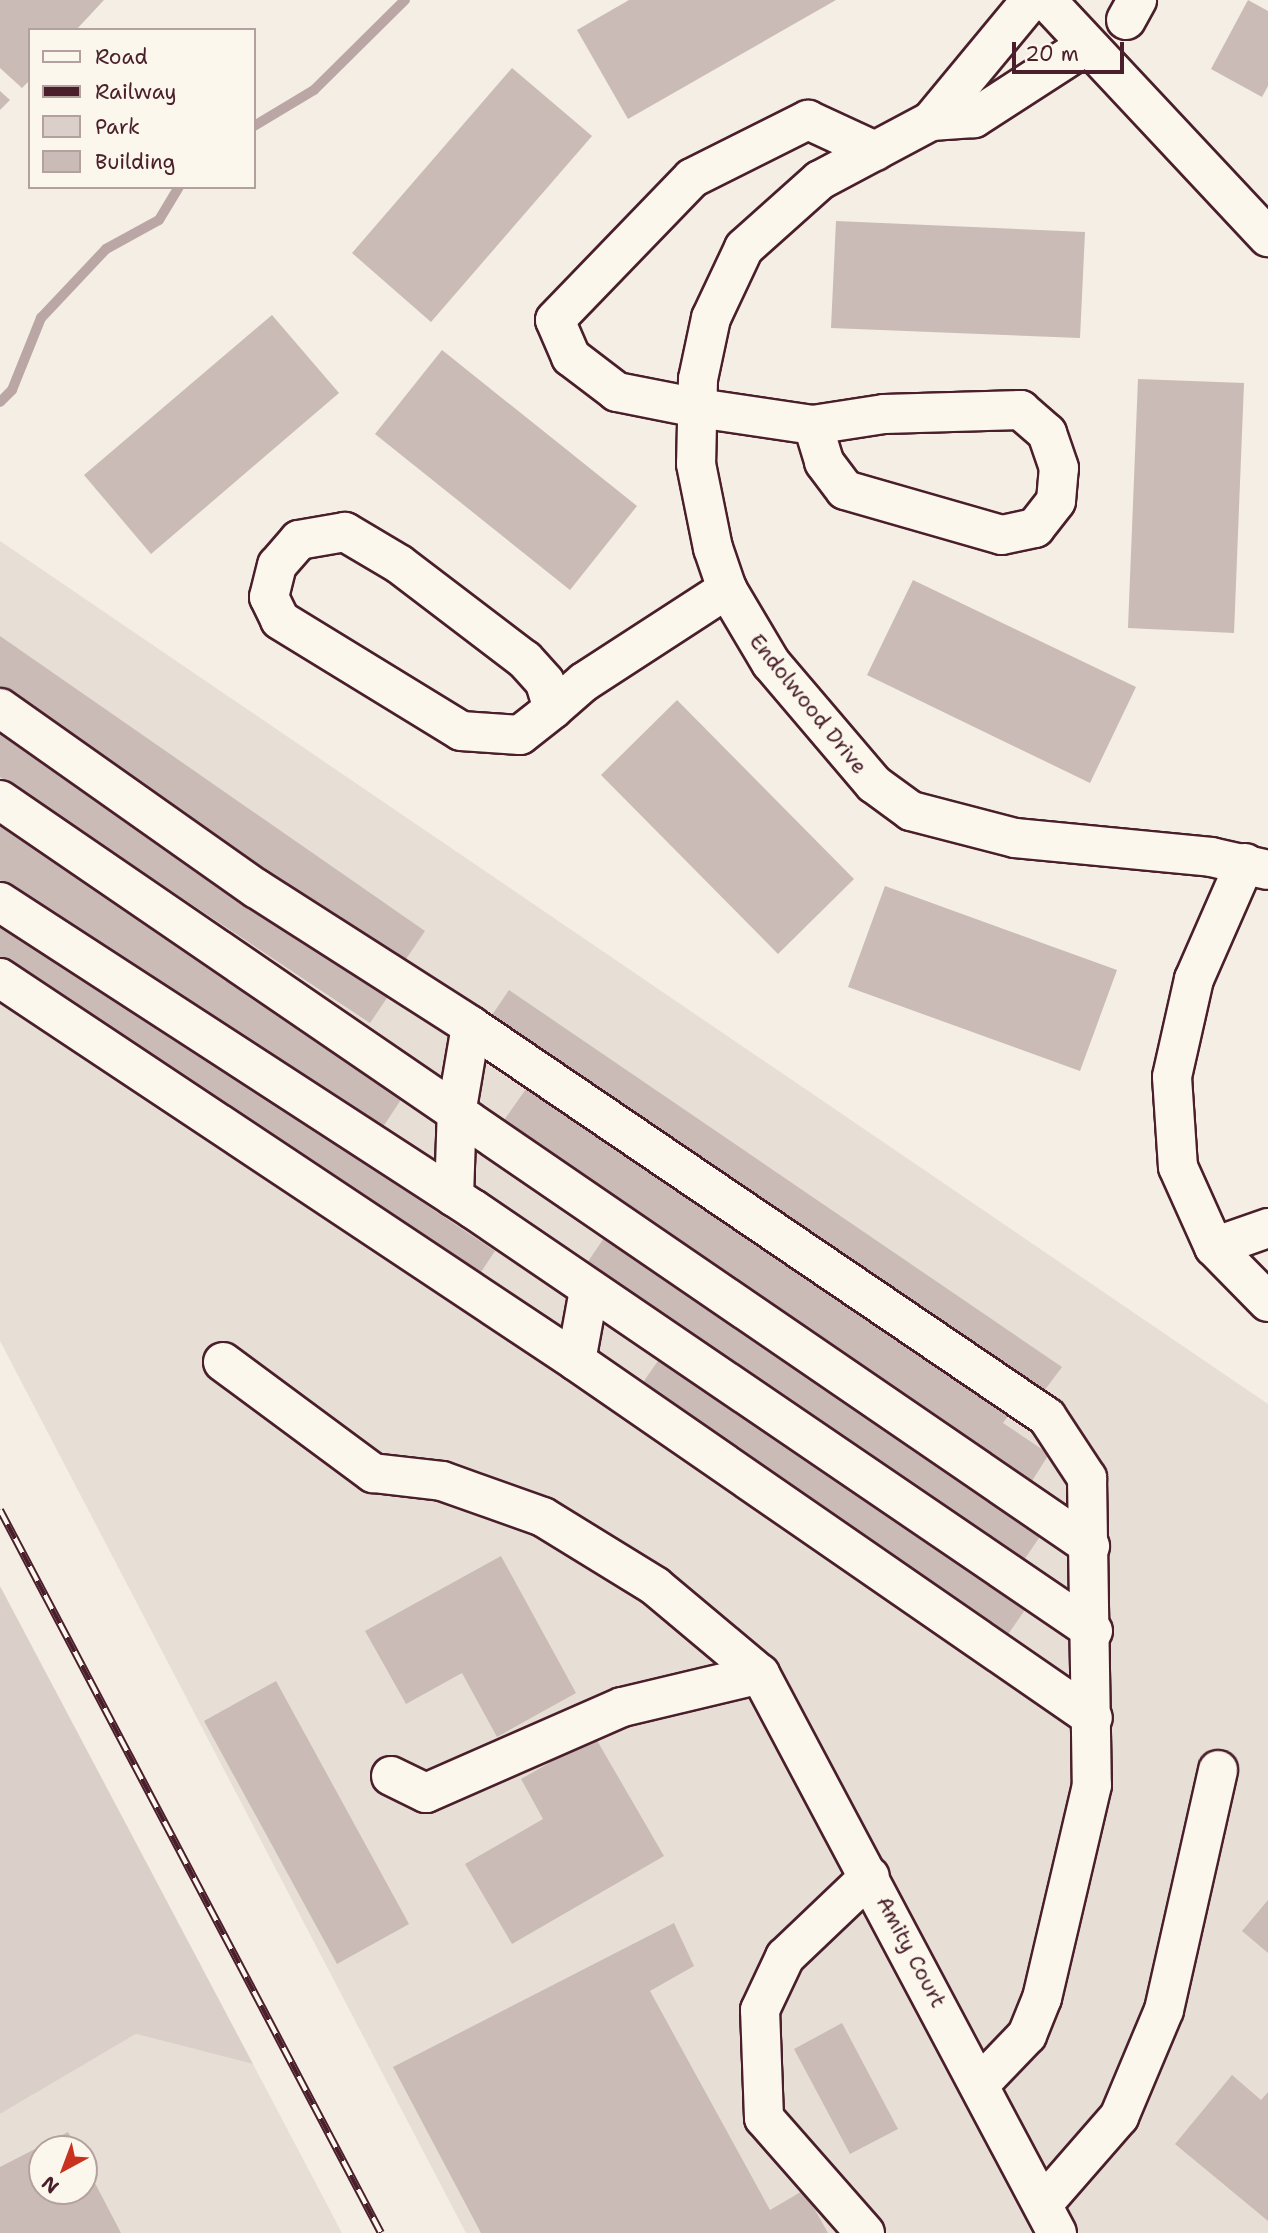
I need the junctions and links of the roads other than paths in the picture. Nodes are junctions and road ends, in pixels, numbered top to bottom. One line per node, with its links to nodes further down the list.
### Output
1 (1031, 0): 4 (street, Endolwood Drive)
2 (1046, 0): 3 (street)
3 (1087, 45): 4 (street, Endolwood Drive); 6 (street)
4 (931, 121): 5 (street, Endolwood Drive)
5 (875, 151): 7 (street, Endolwood Drive); 7 (street)
6 (1268, 237)
7 (698, 408): 8 (street); 9 (street, Endolwood Drive)
8 (813, 425): 8 (street)
9 (727, 589): 11 (street); 13 (street, Endolwood Drive)
10 (0, 708): 16 (street)
11 (553, 709): 11 (street)
12 (0, 800): 17 (street)
13 (1256, 866): 20 (street)
14 (0, 902): 18 (street)
15 (0, 978): 23 (street)
16 (471, 1026): 17 (street); 25 (street)
17 (457, 1108): 18 (street); 25 (street)
18 (454, 1197): 21 (street)
19 (1268, 1228): 20 (street)
20 (1214, 1247): 22 (street)
21 (589, 1290): 23 (street); 26 (street)
22 (1268, 1302)
23 (576, 1361): 28 (street)
24 (223, 1362): 27 (street)
25 (1090, 1546): 26 (street)
26 (1093, 1631): 28 (street)
27 (760, 1674): 30 (street); 31 (street, Amity Court)
28 (1093, 1718): 32 (street)
29 (1218, 1770): 33 (street)
30 (391, 1776)
31 (870, 1876): 32 (street, Amity Court); 34 (street)
32 (981, 2083): 33 (street, Amity Court)
33 (1050, 2218)
34 (865, 2233)

